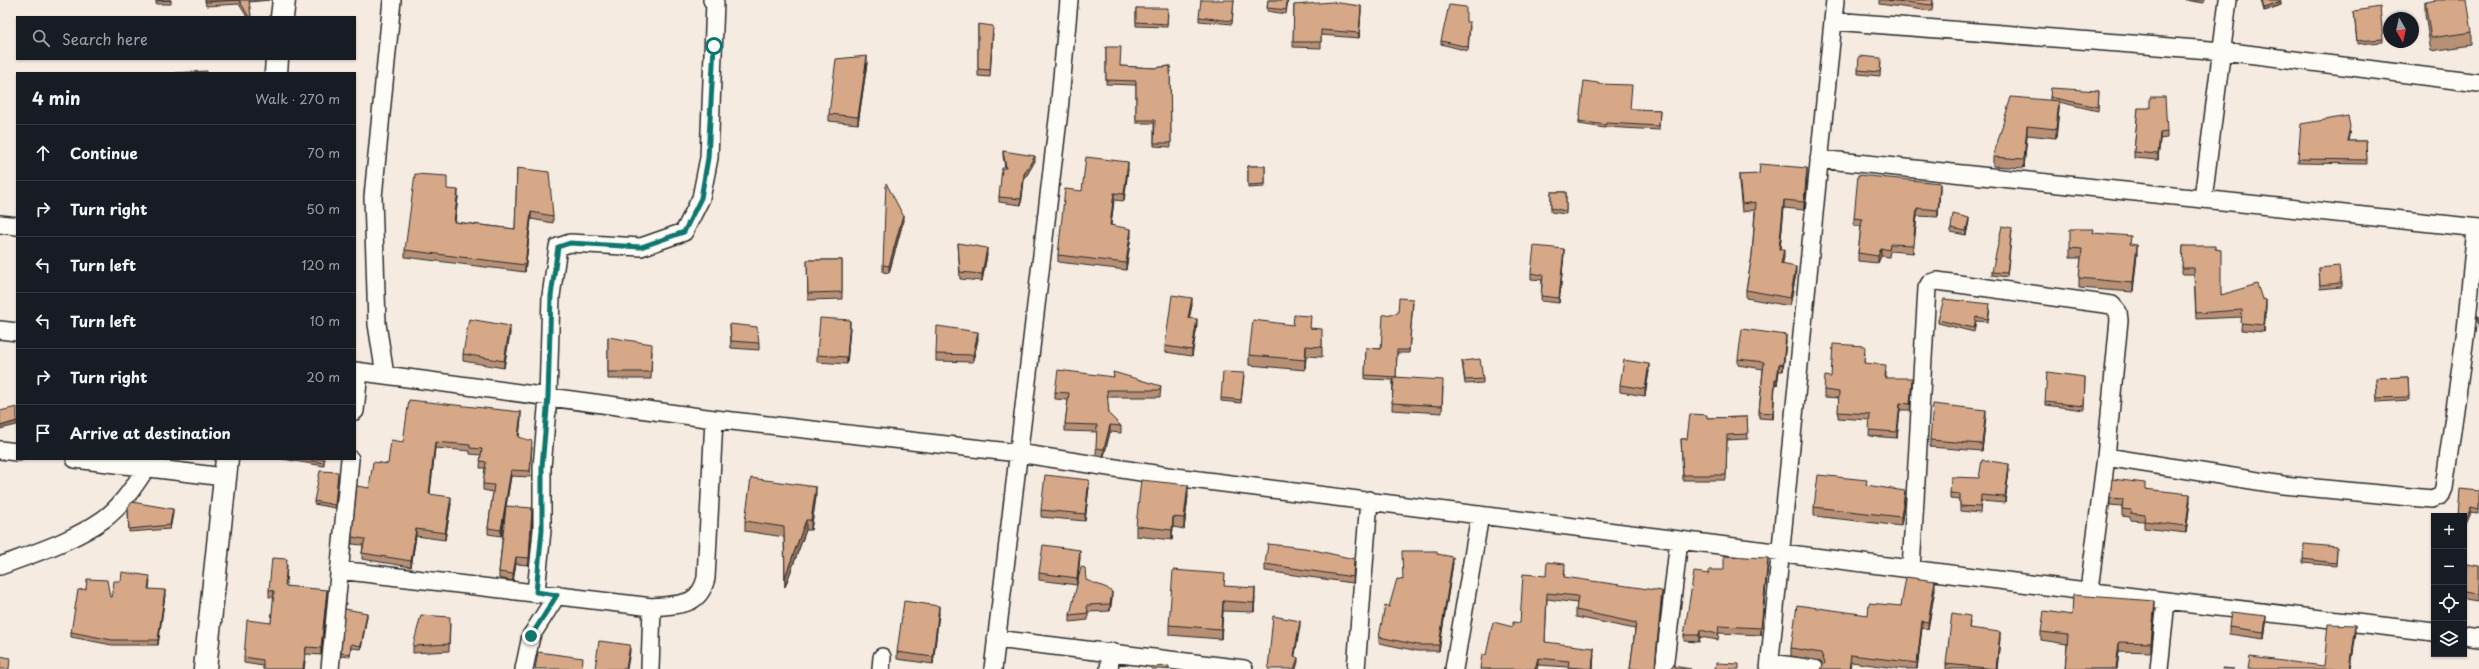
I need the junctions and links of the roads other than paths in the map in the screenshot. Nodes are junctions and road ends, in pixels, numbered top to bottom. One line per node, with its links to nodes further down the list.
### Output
1 (284, 0): 7 (street)
2 (392, 0): 21 (street)
3 (712, 0): 23 (street)
4 (1069, 0): 27 (street)
5 (1835, 0): 8 (street)
6 (2228, 0): 9 (street)
7 (282, 16)
8 (1833, 21): 9 (street); 13 (street)
9 (2223, 50): 12 (street); 14 (street)
10 (277, 60): 11 (street)
11 (276, 72)
12 (2479, 83)
13 (1819, 159): 14 (street); 36 (street)
14 (2203, 199): 17 (street)
15 (0, 224): 16 (street)
16 (16, 226)
17 (2478, 228): 28 (street)
18 (0, 330): 19 (street)
19 (16, 332)
20 (357, 372): 21 (street); 22 (street)
21 (385, 375): 23 (street)
22 (356, 392)
23 (548, 397): 24 (street); 41 (street)
24 (714, 419): 27 (street); 44 (street)
25 (0, 450): 26 (street)
26 (16, 452)
27 (1018, 453): 33 (street); 48 (street)
28 (2106, 457): 38 (street); 40 (street)
29 (84, 460): 31 (street)
30 (350, 460): 39 (street)
31 (147, 467): 32 (street); 37 (street)
32 (226, 468): 51 (street)
33 (1369, 500): 34 (street); 57 (street)
34 (1480, 515): 35 (street); 58 (street)
35 (1678, 540): 36 (street); 59 (street)
36 (1780, 552): 38 (street); 50 (street)
37 (0, 566)
38 (1911, 569): 40 (street)
39 (339, 570): 41 (street); 52 (street)
40 (2089, 590): 43 (street)
41 (536, 592): 42 (street)
42 (557, 595): 44 (street); 53 (street)
43 (2166, 601): 45 (street); 61 (street)
44 (652, 607): 54 (street)
45 (2431, 632)
46 (2467, 636): 47 (street)
47 (2479, 638)
48 (996, 639): 49 (street); 55 (street)
49 (1110, 661): 56 (street)
50 (1769, 666): 60 (street)
51 (205, 669)
52 (330, 669)
53 (524, 669)
54 (650, 669)
55 (993, 669)
56 (1244, 669)
57 (1356, 669)
58 (1454, 669)
59 (1664, 669)
60 (1815, 669)
61 (2159, 669)

